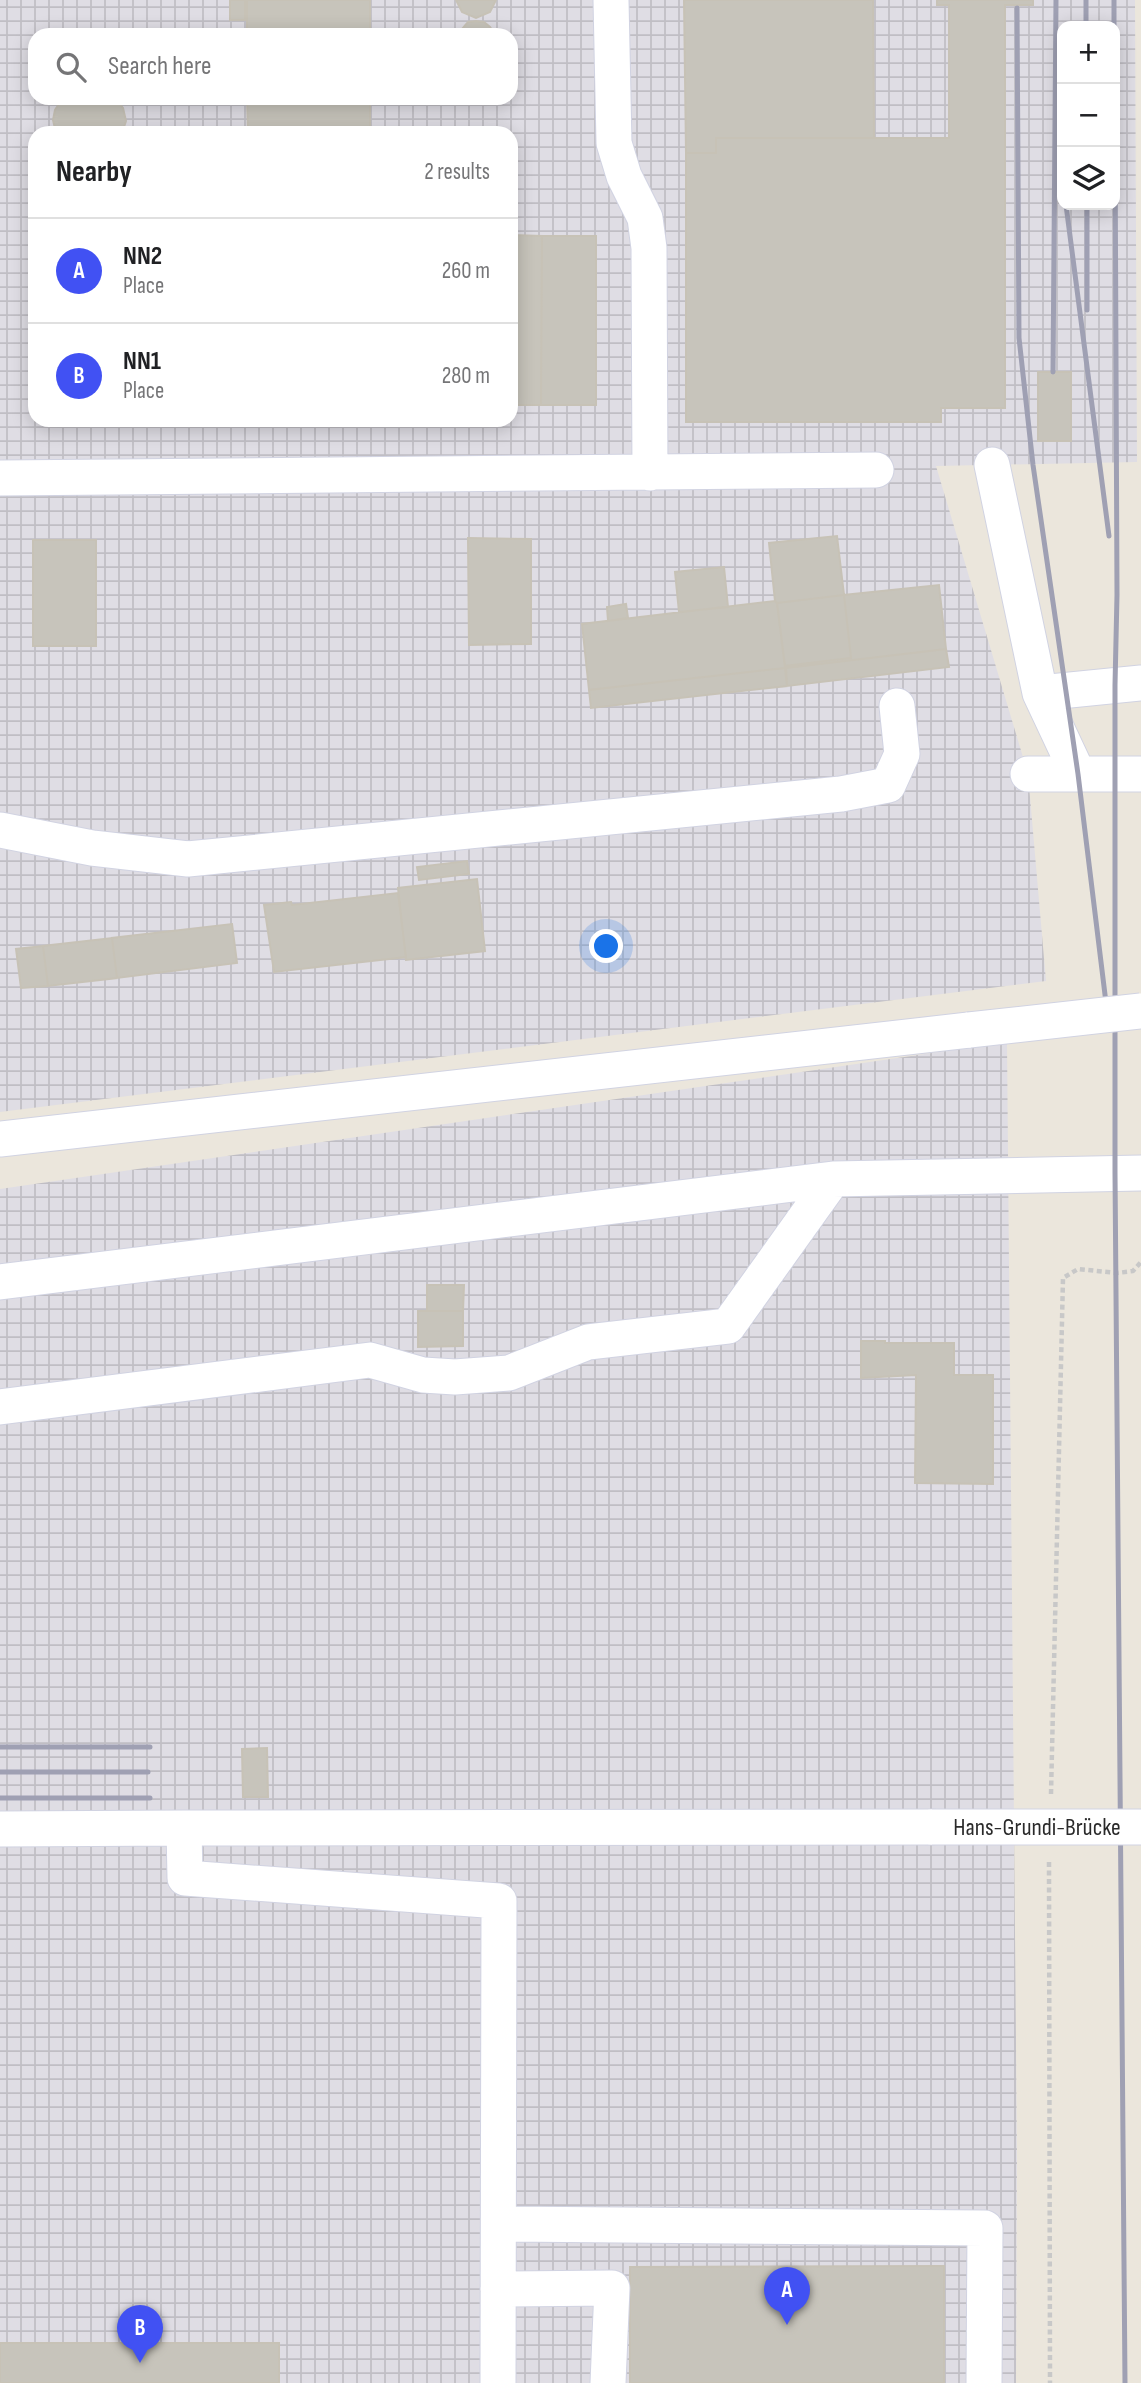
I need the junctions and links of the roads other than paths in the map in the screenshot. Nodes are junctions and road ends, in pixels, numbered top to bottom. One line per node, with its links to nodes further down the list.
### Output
1 (611, 0): 4 (lane)
2 (992, 465): 7 (lane)
3 (876, 470): 4 (lane)
4 (650, 472): 5 (lane)
5 (0, 478)
6 (1141, 683): 7 (lane)
7 (1040, 693): 10 (lane)
8 (897, 706): 12 (lane)
9 (1028, 774): 10 (lane)
10 (1078, 774): 11 (lane)
11 (1141, 774)
12 (0, 830)
13 (1141, 1011): 14 (lane, bridge)
14 (0, 1139)
15 (1141, 1173): 16 (lane)
16 (833, 1179): 17 (lane); 18 (lane)
17 (0, 1282)
18 (6, 1407)
19 (1141, 1827): 20 (lane, Hans-Grundi-Brücke, bridge)
20 (184, 1828): 21 (lane, Hans-Grundi-Brücke); 22 (lane)
21 (0, 1829)
22 (499, 2224): 23 (lane); 26 (lane)
23 (498, 2290): 24 (lane); 25 (lane)
24 (498, 2383)
25 (608, 2383)
26 (984, 2383)

